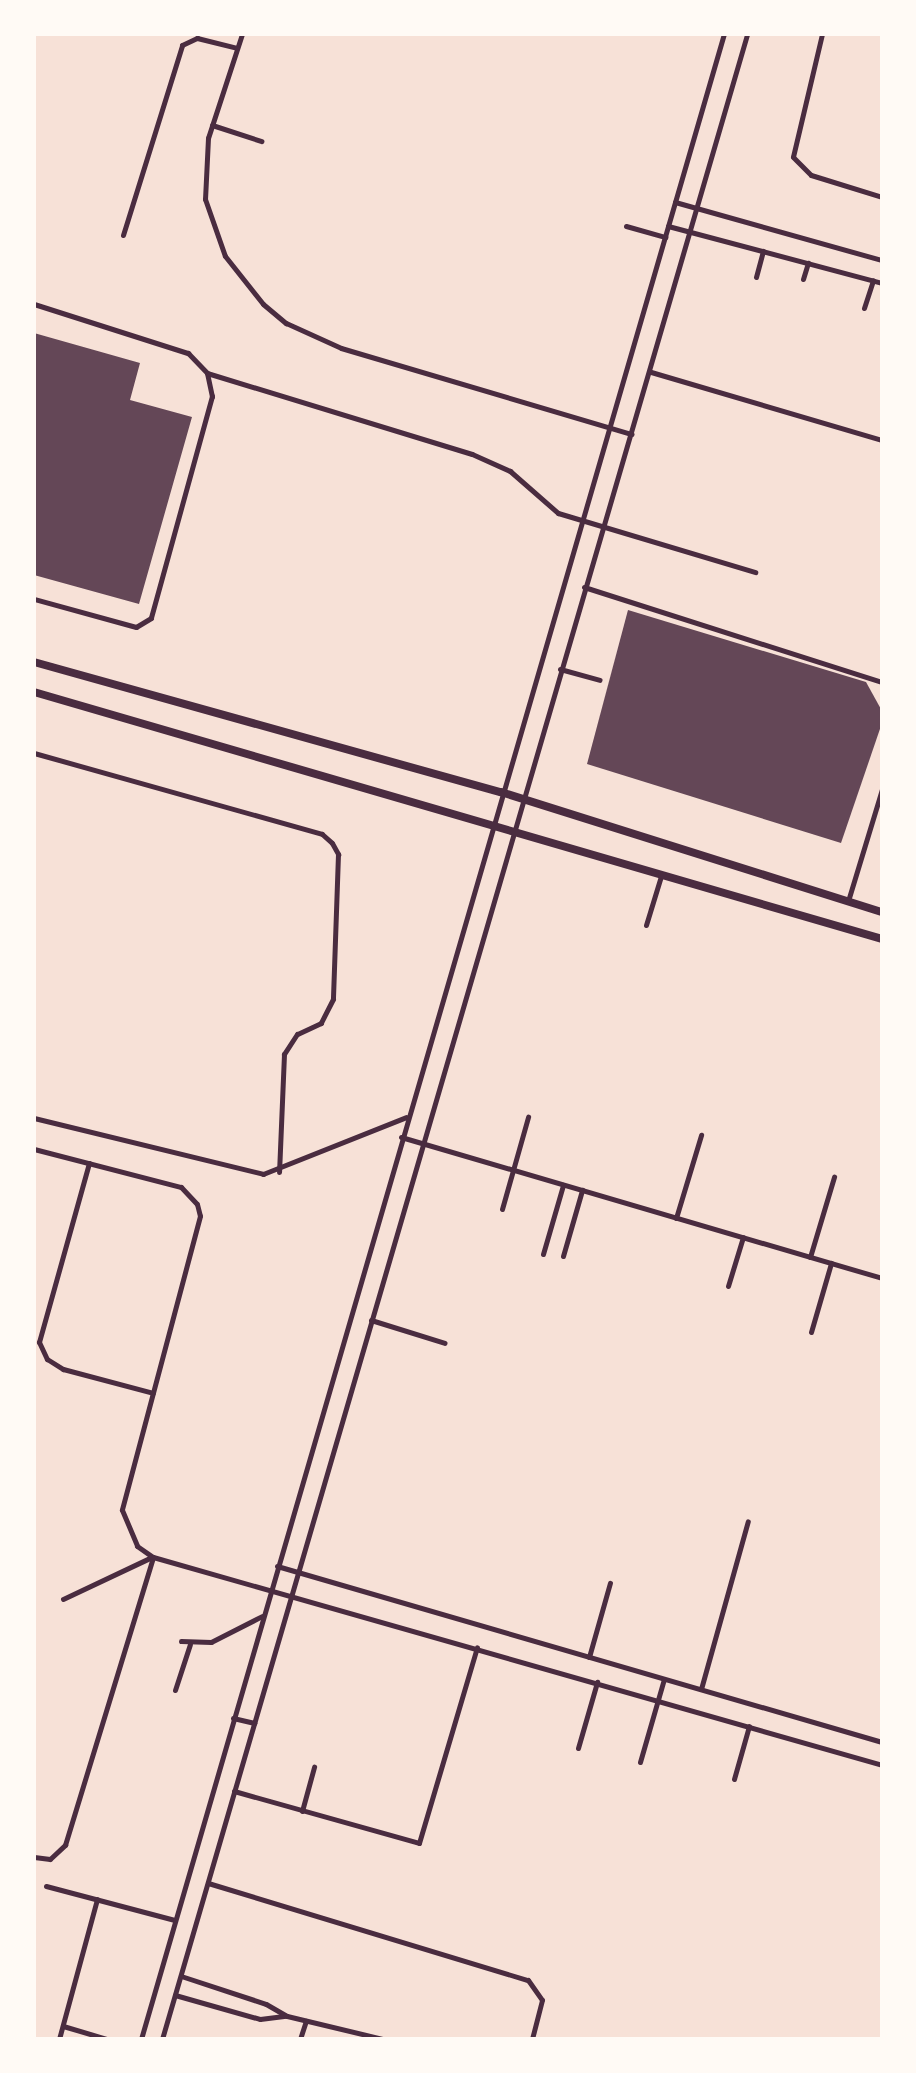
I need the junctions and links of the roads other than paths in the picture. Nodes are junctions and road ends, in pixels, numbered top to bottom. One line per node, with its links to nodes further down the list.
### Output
1 (242, 34): 5 (lane)
2 (724, 34): 9 (lane)
3 (747, 34): 10 (lane)
4 (822, 34): 8 (lane)
5 (237, 48): 6 (lane); 14 (lane)
6 (212, 125): 7 (lane); 27 (lane)
7 (261, 141)
8 (882, 197)
9 (675, 202): 10 (lane); 12 (lane)
10 (698, 208): 13 (lane); 17 (lane)
11 (626, 226): 15 (lane)
12 (668, 226): 13 (lane); 15 (lane)
13 (691, 232): 16 (lane); 25 (lane)
14 (123, 235)
15 (665, 237): 27 (lane)
16 (763, 251): 18 (lane); 19 (lane)
17 (882, 260)
18 (808, 263): 20 (lane); 21 (lane)
19 (756, 277)
20 (803, 279)
21 (873, 280): 22 (lane); 24 (lane)
22 (882, 283)
23 (34, 304): 26 (lane)
24 (864, 308)
25 (651, 372): 28 (lane); 29 (lane)
26 (207, 373): 30 (lane); 34 (lane)
27 (610, 428): 28 (lane); 30 (lane)
28 (632, 434): 31 (lane)
29 (882, 440)
30 (581, 520): 31 (lane); 42 (lane)
31 (602, 526): 32 (lane); 33 (lane)
32 (755, 572)
33 (584, 587): 36 (lane); 38 (lane)
34 (34, 599)
35 (34, 662): 42 (street)
36 (560, 669): 37 (lane); 43 (lane)
37 (600, 680)
38 (882, 682)
39 (34, 692): 44 (street)
40 (34, 753): 60 (lane)
41 (882, 789): 47 (lane)
42 (501, 792): 43 (street); 44 (lane)
43 (523, 799): 45 (lane); 47 (street)
44 (491, 825): 45 (street); 51 (lane)
45 (513, 832): 46 (street); 56 (lane)
46 (661, 875): 49 (lane); 50 (street)
47 (848, 902): 48 (street)
48 (882, 912)
49 (646, 925)
50 (882, 939)
51 (407, 1117): 55 (lane); 60 (lane)
52 (528, 1117): 59 (lane)
53 (34, 1118): 60 (lane)
54 (701, 1135): 65 (lane)
55 (401, 1137): 56 (lane); 79 (lane)
56 (423, 1144): 59 (lane); 73 (lane)
57 (34, 1149): 58 (lane)
58 (89, 1163): 76 (lane); 76 (lane)
59 (513, 1170): 62 (lane); 64 (lane)
60 (279, 1172)
61 (834, 1177): 69 (lane)
62 (563, 1185): 63 (lane); 67 (lane)
63 (582, 1190): 65 (lane); 68 (lane)
64 (502, 1209)
65 (676, 1218): 66 (lane)
66 (743, 1237): 69 (lane); 72 (lane)
67 (543, 1254)
68 (563, 1256)
69 (810, 1257): 70 (lane)
70 (831, 1263): 71 (lane); 74 (lane)
71 (882, 1278)
72 (728, 1286)
73 (371, 1320): 75 (lane); 80 (lane)
74 (811, 1332)
75 (445, 1343)
76 (153, 1393): 78 (lane)
77 (748, 1521): 92 (lane)
78 (153, 1557): 82 (lane); 84 (lane); 106 (lane)
79 (277, 1566): 80 (lane); 82 (lane)
80 (298, 1572): 83 (lane); 89 (lane)
81 (610, 1583): 89 (lane)
82 (271, 1587): 83 (lane); 85 (lane)
83 (292, 1593): 88 (lane); 96 (lane)
84 (63, 1599)
85 (263, 1615): 87 (lane); 95 (lane)
86 (181, 1641): 87 (lane)
87 (190, 1644): 93 (lane)
88 (477, 1647): 91 (lane); 105 (lane)
89 (589, 1657): 90 (lane)
90 (664, 1679): 92 (lane); 94 (lane)
91 (597, 1682): 94 (lane); 99 (lane)
92 (701, 1689): 98 (lane)
93 (175, 1690)
94 (658, 1699): 97 (lane); 100 (lane)
95 (233, 1718): 96 (lane); 110 (lane)
96 (254, 1723): 104 (lane)
97 (749, 1726): 101 (lane); 103 (lane)
98 (882, 1742)
99 (578, 1748)
100 (640, 1762)
101 (882, 1765)
102 (314, 1767): 105 (lane)
103 (734, 1779)
104 (234, 1791): 105 (lane); 107 (lane)
105 (302, 1811)
106 (34, 1857)
107 (208, 1883): 111 (lane); 122 (lane)
108 (46, 1886): 109 (lane)
109 (97, 1899): 110 (lane); 115 (lane)
110 (175, 1920): 118 (lane)
111 (181, 1976): 112 (lane); 113 (lane)
112 (175, 1995): 113 (lane); 119 (lane)
113 (287, 2016): 114 (lane)
114 (306, 2021): 120 (lane); 121 (lane)
115 (63, 2026): 116 (lane); 117 (lane)
116 (59, 2039)
117 (107, 2039)
118 (141, 2039)
119 (162, 2039)
120 (300, 2039)
121 (383, 2039)
122 (532, 2039)

